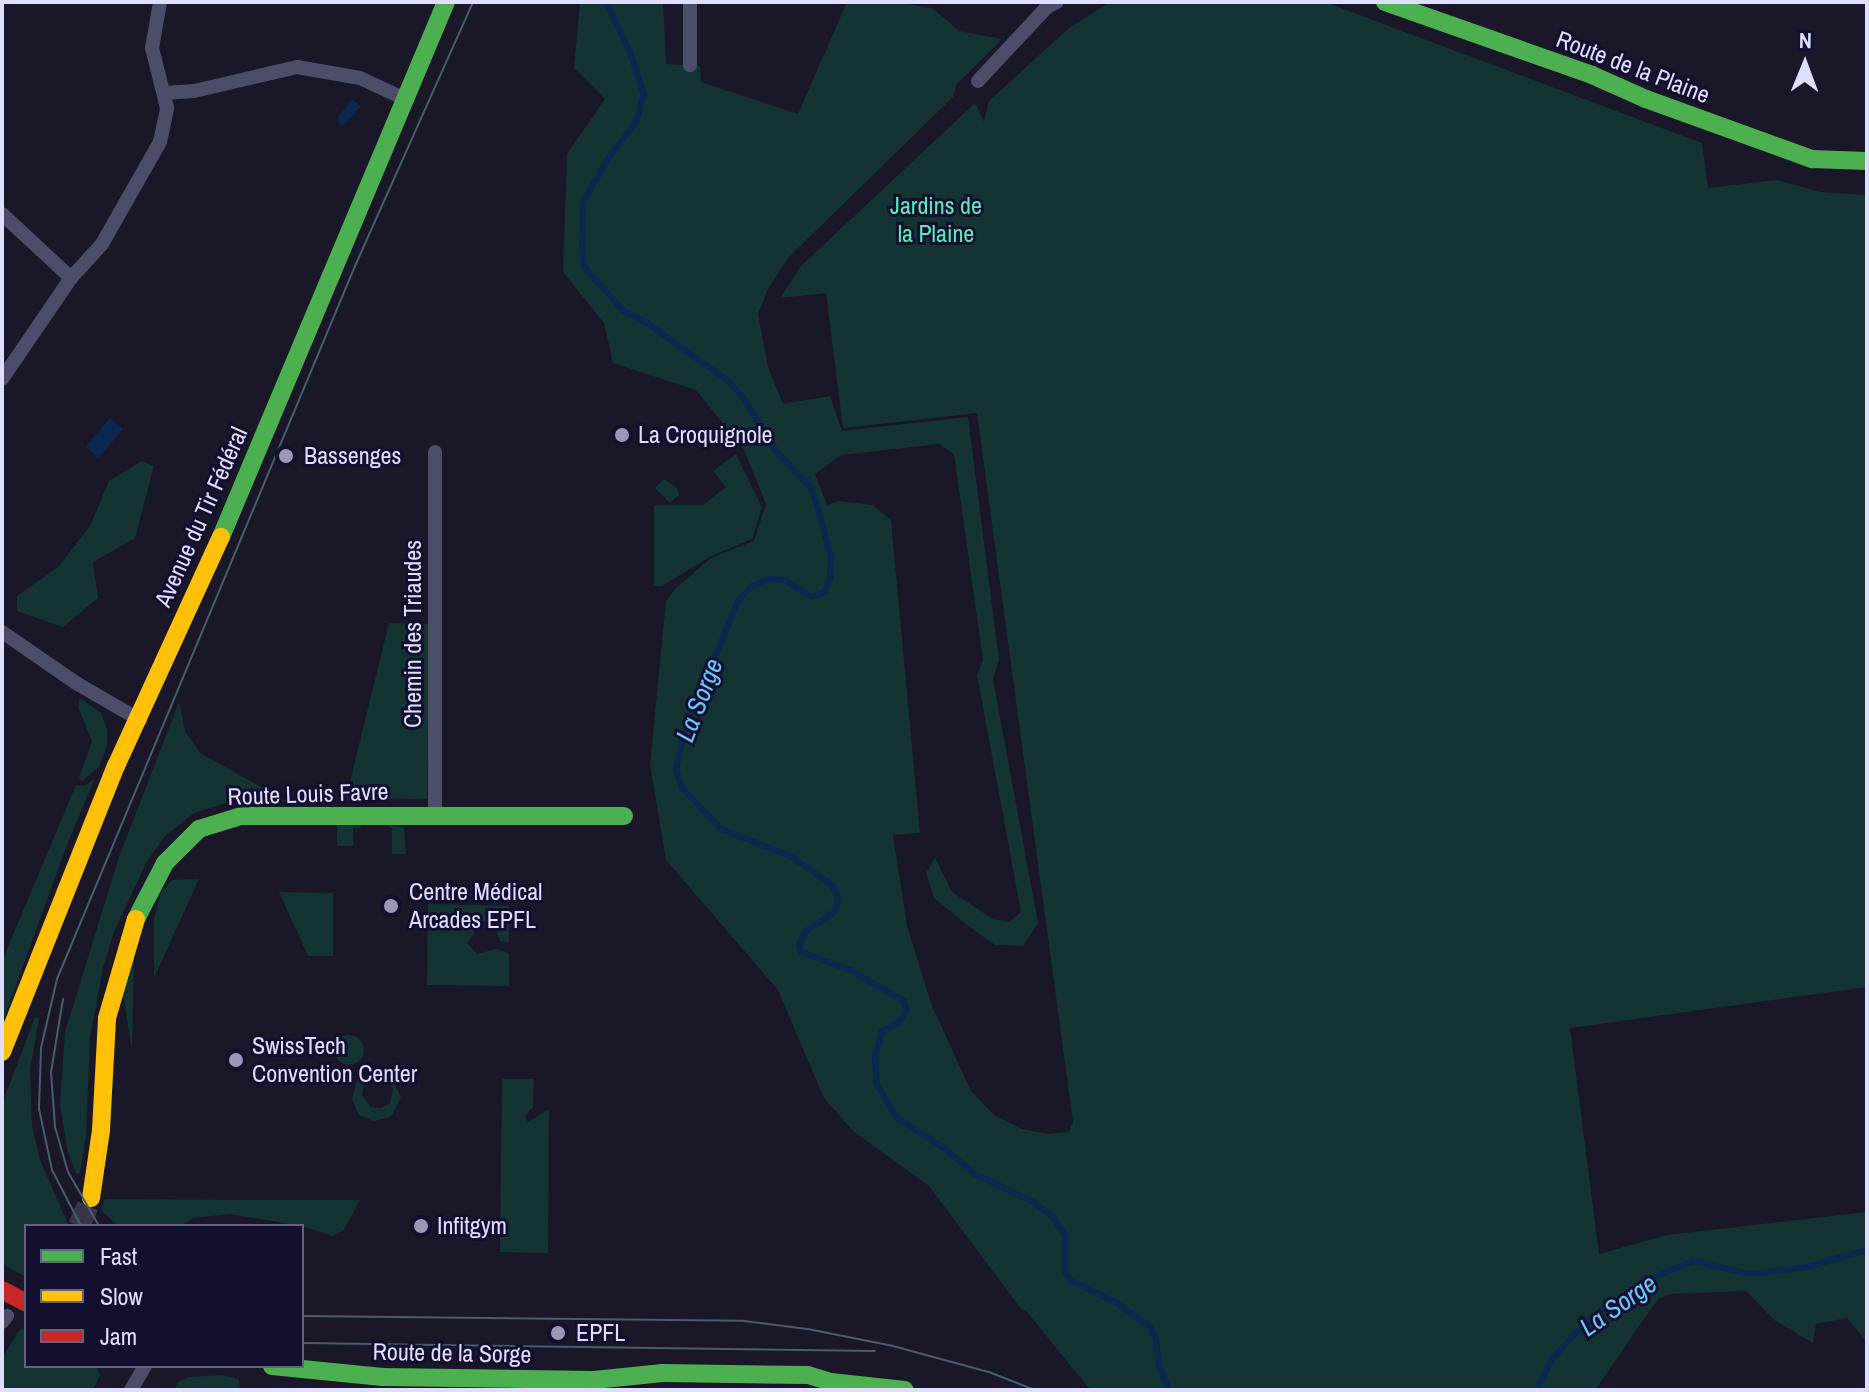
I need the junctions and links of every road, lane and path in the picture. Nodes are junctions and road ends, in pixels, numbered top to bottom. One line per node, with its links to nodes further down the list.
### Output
1 (160, 2): 8 (street)
2 (446, 2): 9 (street, Avenue du Tir Fédéral)
3 (690, 2): 6 (street)
4 (1057, 2): 7 (street)
5 (1385, 2): 10 (street, Route de la Plaine)
6 (690, 65)
7 (978, 81)
8 (164, 93): 9 (street); 12 (street)
9 (405, 99): 16 (street, Avenue du Tir Fédéral)
10 (1867, 161)
11 (2, 214): 12 (street)
12 (71, 278): 13 (street)
13 (2, 379)
14 (435, 452): 17 (street, Chemin des Triaudes)
15 (2, 632): 16 (street)
16 (140, 720): 19 (street, Avenue du Tir Fédéral)
17 (435, 816): 18 (street, Route Louis Favre); 20 (street, Route Louis Favre)
18 (624, 816)
19 (2, 1052)
20 (91, 1198)
21 (2, 1290): 22 (street)
22 (24, 1303)
23 (24, 1305): 24 (street)
24 (4, 1313)
25 (144, 1368): 27 (street)
26 (292, 1368): 28 (street, Route de la Sorge)
27 (131, 1390)
28 (905, 1390)

